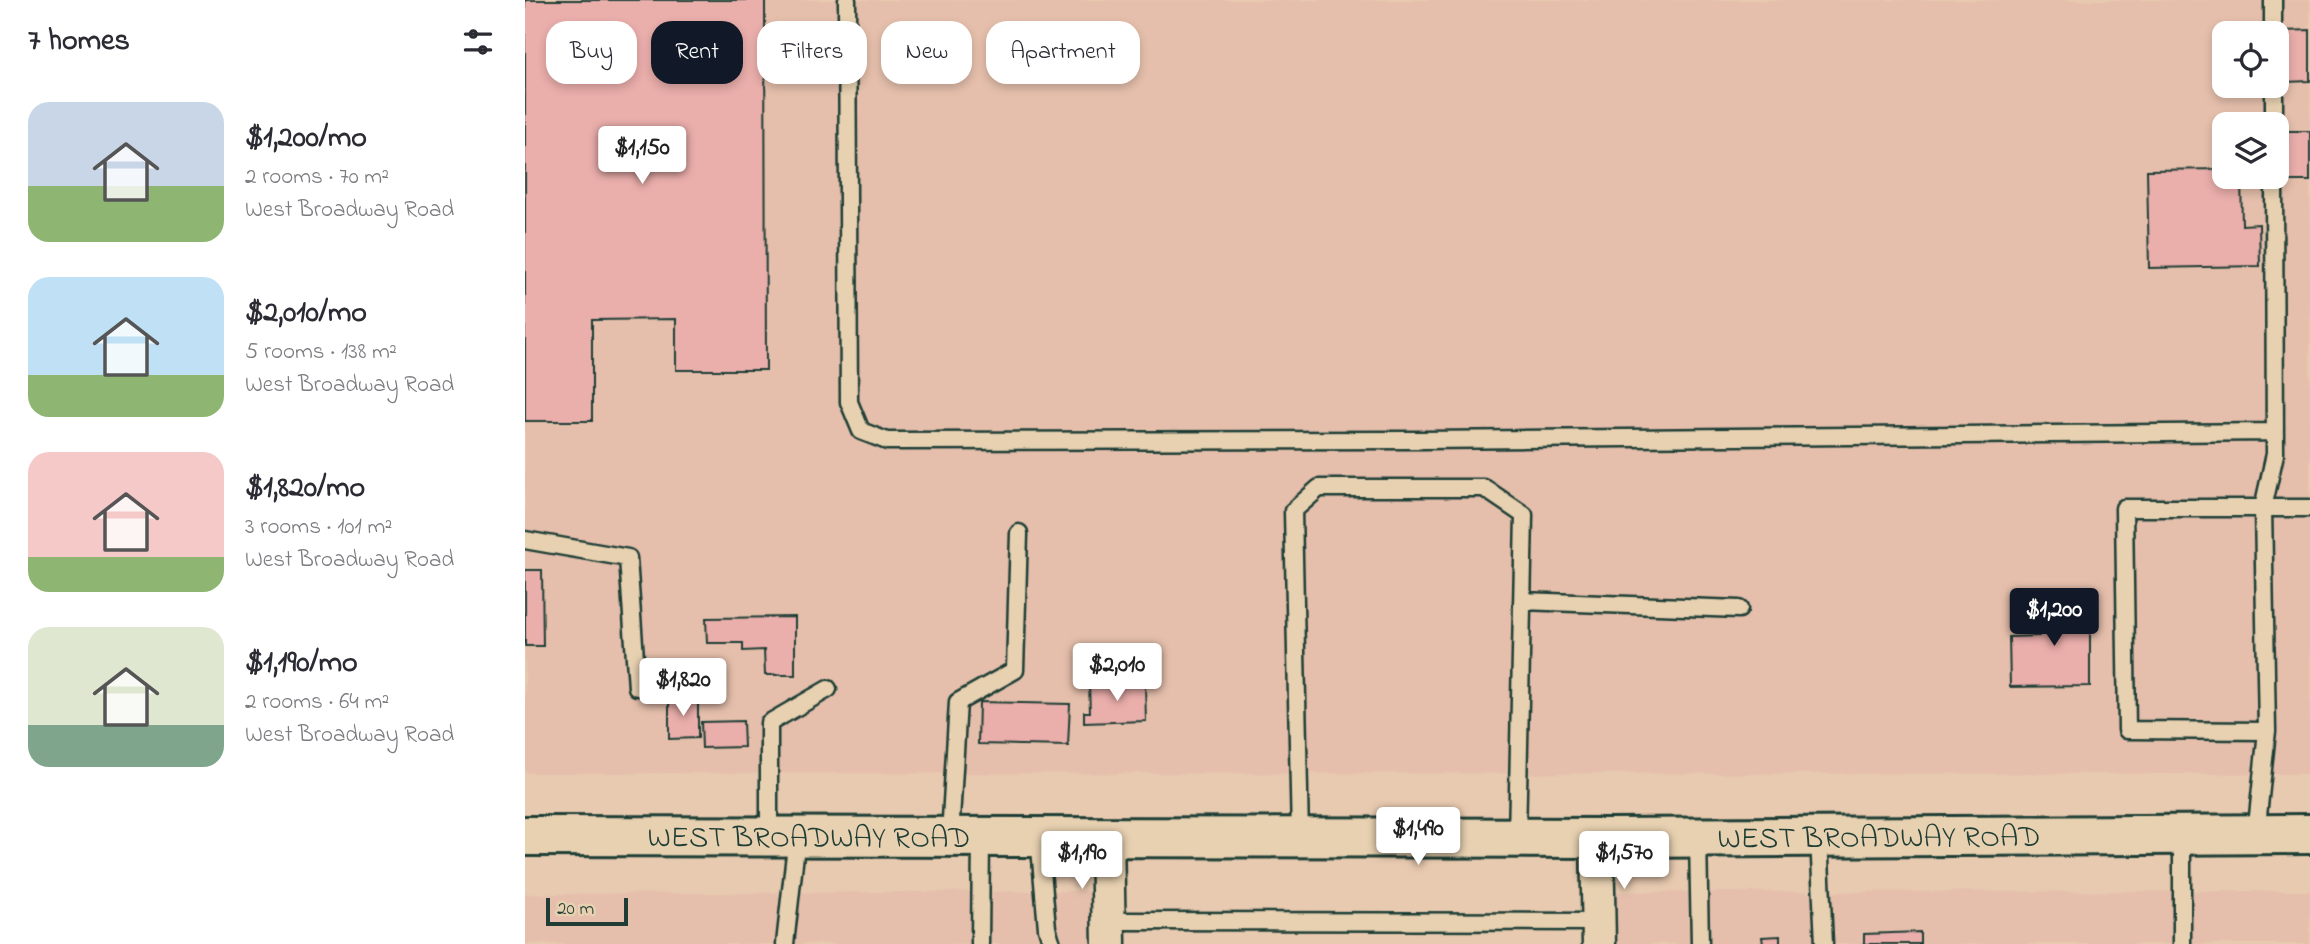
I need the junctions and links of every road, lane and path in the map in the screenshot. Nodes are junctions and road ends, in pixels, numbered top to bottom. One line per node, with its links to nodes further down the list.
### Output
1 (846, 0): 5 (lane)
2 (2273, 0): 3 (lane)
3 (2273, 21)
4 (2274, 189): 5 (lane)
5 (2275, 432): 6 (lane)
6 (2263, 508): 7 (lane); 14 (lane); 14 (lane)
7 (2310, 508)
8 (1019, 533): 20 (lane)
9 (525, 540): 12 (lane)
10 (1522, 601): 11 (lane); 23 (lane); 25 (lane)
11 (1739, 609)
12 (638, 687)
13 (828, 689): 19 (lane)
14 (2267, 731): 17 (lane)
15 (2310, 834): 17 (main road, WEST BROADWAY ROAD)
16 (2182, 835): 17 (main road, WEST BROADWAY ROAD); 24 (main road, WEST BROADWAY ROAD); 35 (lane)
17 (2256, 835)
18 (525, 836): 19 (main road, WEST BROADWAY ROAD)
19 (783, 836): 20 (main road, WEST BROADWAY ROAD); 30 (lane)
20 (965, 836): 21 (main road, WEST BROADWAY ROAD); 31 (lane)
21 (1039, 836): 22 (main road, WEST BROADWAY ROAD); 32 (lane)
22 (1107, 837): 23 (main road, WEST BROADWAY ROAD); 28 (street)
23 (1300, 837): 25 (main road, WEST BROADWAY ROAD)
24 (1819, 837): 27 (main road, WEST BROADWAY ROAD); 34 (lane)
25 (1517, 838): 26 (main road, WEST BROADWAY ROAD)
26 (1597, 838): 27 (main road, WEST BROADWAY ROAD); 29 (street)
27 (1698, 838): 33 (lane)
28 (1109, 933): 29 (lane)
29 (1599, 933)
30 (785, 944)
31 (980, 944)
32 (1052, 944)
33 (1700, 944)
34 (1824, 944)
35 (2182, 944)

